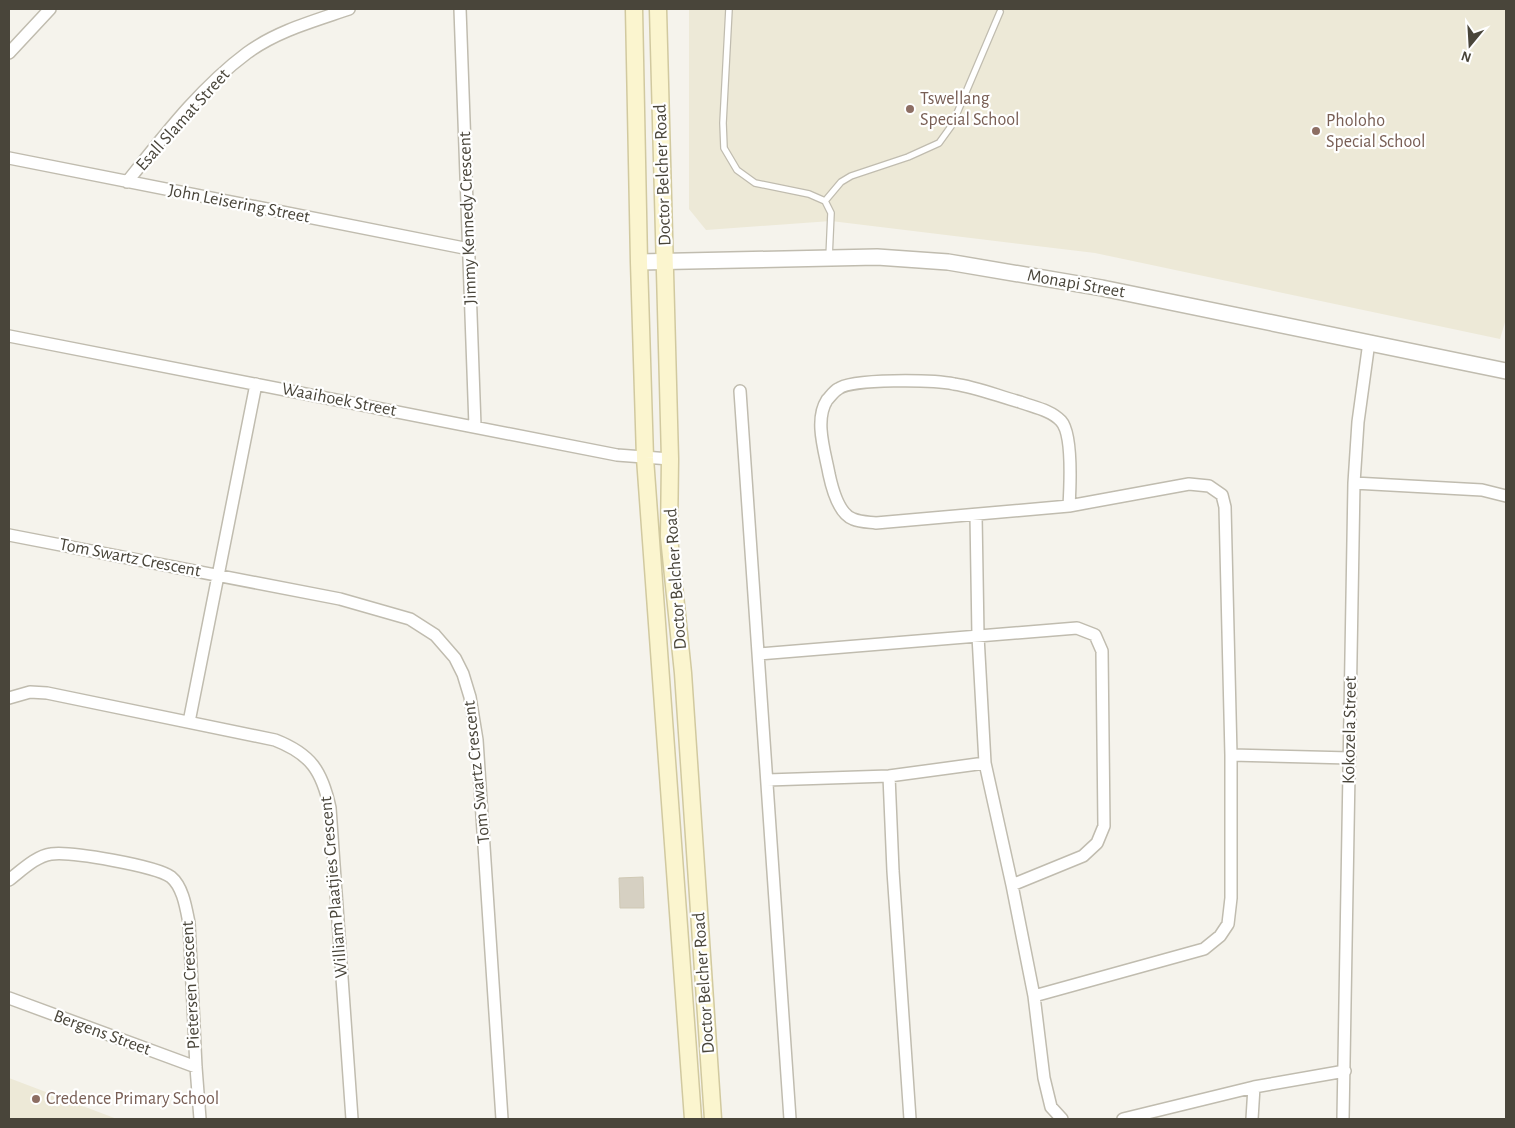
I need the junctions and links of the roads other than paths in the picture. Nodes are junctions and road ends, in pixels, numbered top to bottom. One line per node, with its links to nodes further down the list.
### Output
1 (50, 9): 8 (street)
2 (349, 9): 10 (street, Esall Slamat Street)
3 (460, 9): 12 (street, Jimmy Kennedy Crescent)
4 (634, 9): 15 (main road, Doctor Belcher Road)
5 (658, 9): 14 (main road, Doctor Belcher Road)
6 (729, 9): 11 (lane)
7 (1000, 12): 11 (lane)
8 (9, 53)
9 (9, 158): 10 (street, John Leisering Street)
10 (127, 182): 12 (street, John Leisering Street)
11 (825, 201): 13 (lane)
12 (469, 249): 21 (street, Jimmy Kennedy Crescent)
13 (829, 258): 14 (street, Monapi Street); 17 (street, Monapi Street)
14 (666, 260): 15 (street, Monapi Street); 23 (main road, Doctor Belcher Road)
15 (639, 262): 22 (main road, Doctor Belcher Road)
16 (9, 336): 19 (street, Waaihoek Street)
17 (1370, 342): 18 (street, Monapi Street); 24 (street, Kokozela Street)
18 (1506, 371)
19 (256, 384): 21 (street, Waaihoek Street); 29 (street)
20 (740, 390): 31 (street)
21 (475, 426): 22 (street, Waaihoek Street)
22 (645, 458): 23 (street, Waaihoek Street); 49 (main road, Doctor Belcher Road)
23 (670, 459): 50 (main road, Doctor Belcher Road)
24 (1354, 483): 25 (street); 35 (street, Kokozela Street)
25 (1506, 496)
26 (1069, 506): 27 (street); 27 (street); 34 (street)
27 (976, 515): 30 (street)
28 (9, 535): 29 (street, Tom Swartz Crescent)
29 (219, 576): 33 (street); 48 (street, Tom Swartz Crescent)
30 (978, 636): 31 (street); 36 (street); 40 (street)
31 (759, 654): 38 (street)
32 (9, 698): 33 (street, William Plaatjies Crescent)
33 (190, 722): 47 (street, William Plaatjies Crescent)
34 (1232, 756): 35 (street); 41 (street)
35 (1350, 758): 44 (street, Kokozela Street)
36 (985, 763): 37 (street); 40 (street)
37 (889, 776): 38 (street); 52 (street)
38 (767, 780): 51 (street)
39 (9, 880): 43 (street, Pietersen Crescent)
40 (1012, 885): 41 (street)
41 (1034, 996): 53 (street)
42 (9, 998): 43 (street, Bergens Street)
43 (196, 1067): 46 (street, Pietersen Crescent)
44 (1345, 1071): 45 (street); 56 (street, Kokozela Street)
45 (1254, 1087): 54 (street); 55 (street)
46 (200, 1119)
47 (352, 1119)
48 (502, 1119)
49 (693, 1119)
50 (713, 1119)
51 (790, 1119)
52 (910, 1119)
53 (1062, 1119)
54 (1123, 1119)
55 (1252, 1119)
56 (1343, 1119)

